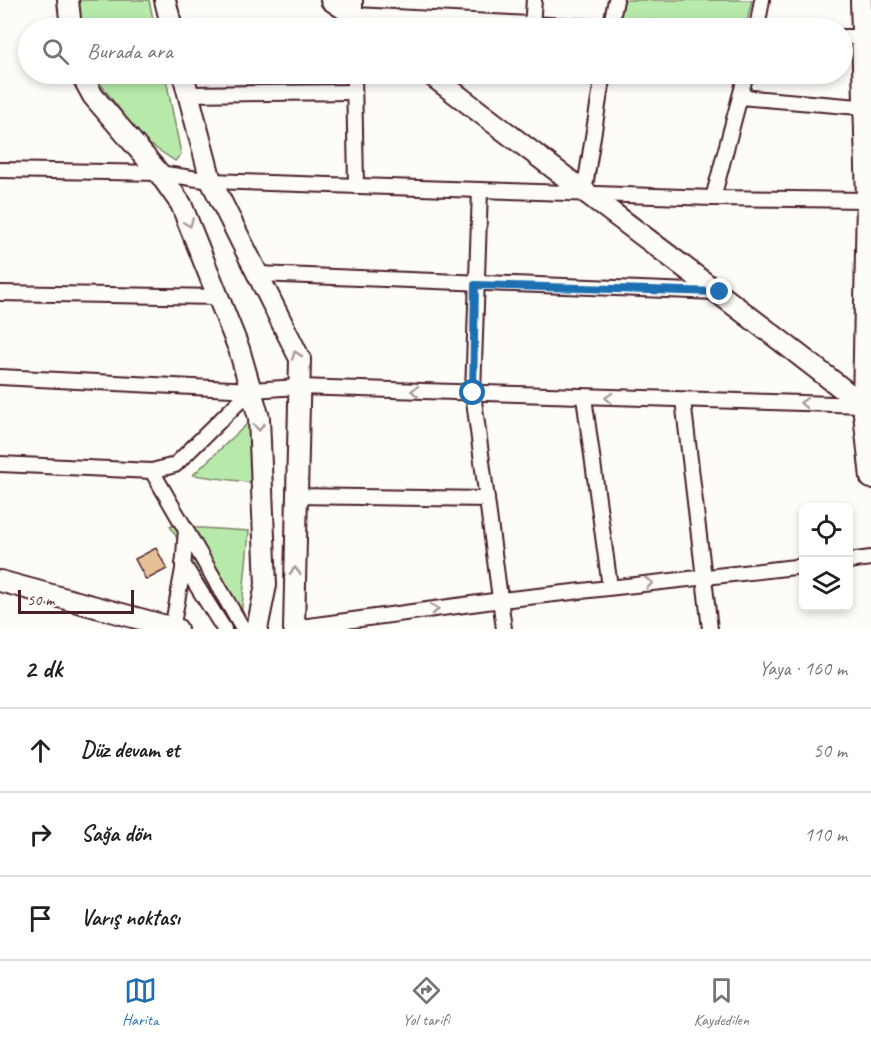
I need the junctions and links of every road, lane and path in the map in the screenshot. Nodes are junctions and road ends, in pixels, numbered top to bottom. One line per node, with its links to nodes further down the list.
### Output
1 (68, 0): 9 (street)
2 (165, 0): 10 (street)
3 (331, 0): 8 (street)
4 (534, 0): 12 (street)
5 (616, 0): 13 (street)
6 (762, 0): 14 (street)
7 (861, 0): 15 (street)
8 (355, 15): 11 (street)
9 (70, 18)
10 (170, 18)
11 (403, 18)
12 (533, 18)
13 (612, 18)
14 (759, 18)
15 (853, 33)
16 (853, 41): 26 (street)
17 (86, 84): 28 (street)
18 (186, 84): 24 (street)
19 (354, 84): 23 (street)
20 (443, 84): 32 (street)
21 (601, 84): 32 (street)
22 (743, 84): 25 (street)
23 (354, 92): 24 (street); 30 (street)
24 (188, 94): 29 (street)
25 (740, 97): 26 (street); 33 (street)
26 (868, 107): 34 (street)
27 (0, 170): 28 (street)
28 (159, 173): 29 (street); 40 (street, one-way to 40)
29 (211, 181): 30 (street); 36 (street)
30 (356, 186): 31 (street)
31 (480, 190): 32 (street); 37 (street)
32 (584, 193): 33 (street); 38 (street)
33 (713, 198): 34 (street)
34 (867, 200): 35 (street)
35 (868, 270): 47 (street)
36 (258, 274): 37 (street); 42 (street, one-way to 36)
37 (475, 285): 38 (street); 44 (street)
38 (720, 292): 47 (street)
39 (0, 293): 40 (street)
40 (218, 297): 43 (street)
41 (0, 377): 43 (street)
42 (299, 387): 43 (street); 44 (street, one-way to 42); 51 (street)
43 (251, 390): 49 (street); 65 (street, one-way to 65)
44 (473, 393): 45 (street); 52 (street)
45 (584, 397): 46 (street, one-way to 45); 60 (street)
46 (683, 400): 47 (street, one-way to 46); 58 (street)
47 (867, 405): 50 (street)
48 (0, 464): 49 (street)
49 (152, 471): 53 (street)
50 (871, 478)
51 (297, 496): 52 (street); 66 (street, one-way to 51)
52 (487, 499): 61 (street)
53 (186, 530): 56 (street); 64 (street)
54 (871, 558): 55 (street)
55 (853, 560)
56 (183, 564): 62 (street); 63 (street)
57 (799, 567): 58 (street)
58 (703, 577): 60 (street, one-way to 58); 68 (street)
59 (0, 581): 62 (street)
60 (610, 587): 61 (street)
61 (501, 600): 66 (street, one-way to 61); 67 (street)
62 (174, 629)
63 (224, 629)
64 (243, 629)
65 (257, 629)
66 (294, 629)
67 (504, 629)
68 (710, 629)

